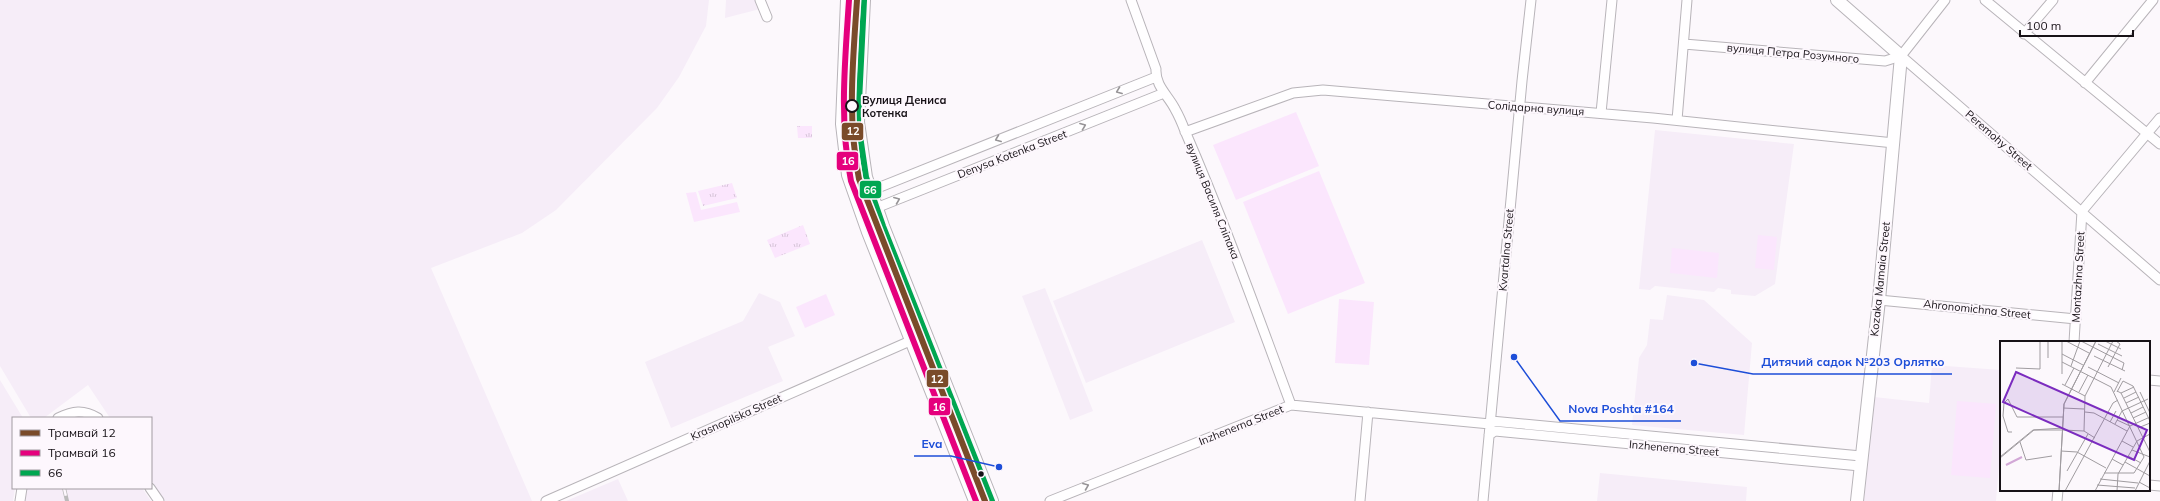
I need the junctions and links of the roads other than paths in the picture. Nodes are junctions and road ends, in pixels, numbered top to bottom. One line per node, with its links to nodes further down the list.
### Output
1 (760, 0): 13 (street)
2 (847, 0): 29 (main road)
3 (864, 0): 28 (main road)
4 (1131, 0): 17 (street, вулиця Василя Сліпака)
5 (1531, 0): 20 (street, Kvartalna Street)
6 (1612, 0): 21 (street)
7 (1688, 0): 15 (street)
8 (1837, 0): 16 (main road, Peremohy Street)
9 (1945, 0): 16 (street)
10 (1985, 0): 14 (street)
11 (2053, 0): 14 (street)
12 (2153, 0): 18 (street)
13 (767, 17)
14 (2024, 34): 18 (street)
15 (1684, 44): 16 (street, вулиця Петра Розумного); 23 (street)
16 (1901, 56): 26 (main road, Kozaka Mamaia Street); 31 (street, Peremohy Street)
17 (1156, 77): 19 (street, вулиця Василя Сліпака); 28 (street, Denysa Kotenka Street, one-way to 28)
18 (2085, 83): 25 (street)
19 (1164, 93): 24 (street, вулиця Василя Сліпака); 30 (street, Denysa Kotenka Street, one-way to 19)
20 (1520, 107): 21 (street, Солідарна вулиця); 24 (street, Солідарна вулиця); 45 (street, Kvartalna Street)
21 (1601, 113): 23 (street, Солідарна вулиця)
22 (2160, 118): 25 (street)
23 (1677, 120): 26 (street, Солідарна вулиця)
24 (1185, 132): 41 (street, вулиця Василя Сліпака)
25 (2148, 133): 27 (street); 31 (street)
26 (1894, 143): 34 (main road, Kozaka Mamaia Street)
27 (2160, 144)
28 (870, 191): 29 (street, Denysa Kotenka Street); 30 (main road)
29 (855, 197): 32 (main road)
30 (876, 208): 32 (street, Denysa Kotenka Street); 36 (main road)
31 (2082, 211): 33 (street, Peremohy Street); 35 (street, Montazhna Street)
32 (861, 214): 37 (main road)
33 (2160, 280)
34 (1879, 300): 35 (street, Ahronomichna Street); 47 (main road, Kozaka Mamaia Street)
35 (2076, 319): 38 (street, Montazhna Street)
36 (926, 334): 37 (street, Krasnopilska Street); 57 (main road)
37 (911, 340): 55 (street, Krasnopilska Street); 56 (main road)
38 (2074, 341)
39 (2150, 380): 40 (street)
40 (2160, 381)
41 (1291, 405): 42 (street, Inzhenerna Street); 58 (street, Inzhenerna Street, one-way to 41)
42 (1368, 412): 45 (street, Inzhenerna Street); 59 (street)
43 (60, 417): 44 (street)
44 (96, 417)
45 (1491, 422): 46 (street, Kvartalna Street); 47 (street, Inzhenerna Street)
46 (1489, 435): 47 (street, Inzhenerna Street); 60 (street, Kvartalna Street)
47 (1861, 461): 61 (main road, Kozaka Mamaia Street)
48 (2150, 485): 49 (street)
49 (2160, 486)
50 (22, 489): 53 (street)
51 (151, 489): 54 (street)
52 (2058, 491): 62 (street)
53 (20, 501)
54 (159, 501)
55 (546, 501)
56 (975, 501)
57 (992, 501)
58 (1050, 501)
59 (1360, 501)
60 (1483, 501)
61 (1857, 501)
62 (2057, 501)

